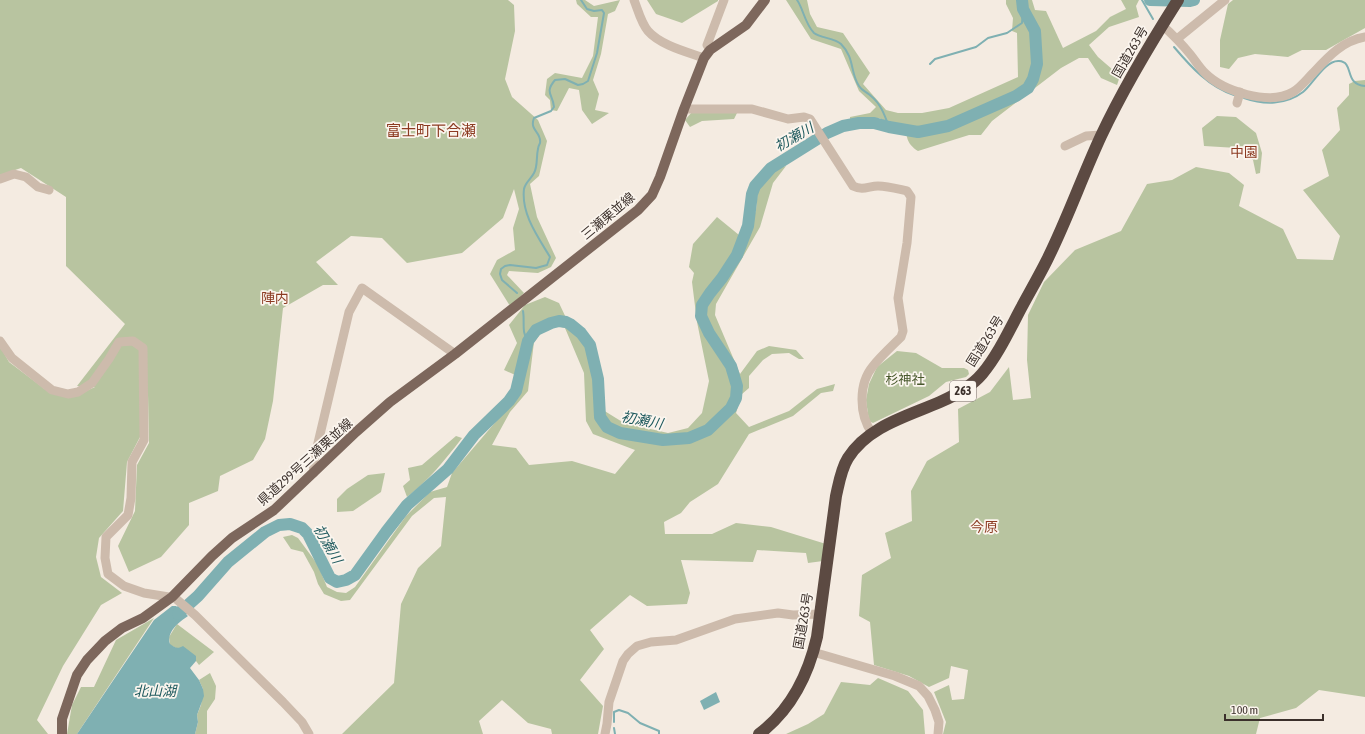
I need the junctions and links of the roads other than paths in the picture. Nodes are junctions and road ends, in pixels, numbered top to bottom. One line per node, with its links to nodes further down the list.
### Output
1 (634, 0): 9 (street)
2 (724, 0): 9 (street)
3 (765, 0): 9 (main road)
4 (1178, 0): 6 (highway, 国道263号 / 263)
5 (1225, 0): 8 (street)
6 (1162, 25): 8 (street); 13 (highway, 国道263号 / 263)
7 (1365, 37): 10 (street)
8 (1177, 39): 10 (street)
9 (707, 54): 12 (main road, 三瀬栗並線)
10 (1240, 92): 11 (street)
11 (1237, 103)
12 (684, 109): 18 (main road, 三瀬栗並線); 19 (street)
13 (1102, 135): 14 (street); 19 (highway, 国道263号 / 263)
14 (1065, 146)
15 (0, 179): 16 (street)
16 (49, 190)
17 (0, 340): 21 (street)
18 (455, 354): 20 (main road, 県道299号三瀬栗並線); 20 (street)
19 (872, 433): 22 (highway, 国道263号 / 263)
20 (314, 473): 21 (main road, 県道299号三瀬栗並線)
21 (174, 598): 24 (main road, 県道299号三瀬栗並線); 25 (street)
22 (820, 614): 23 (highway, 国道263号 / 263); 26 (street)
23 (814, 652): 27 (highway, 国道263号 / 263); 28 (street)
24 (62, 734)
25 (309, 734)
26 (605, 734)
27 (759, 734)
28 (938, 734)

